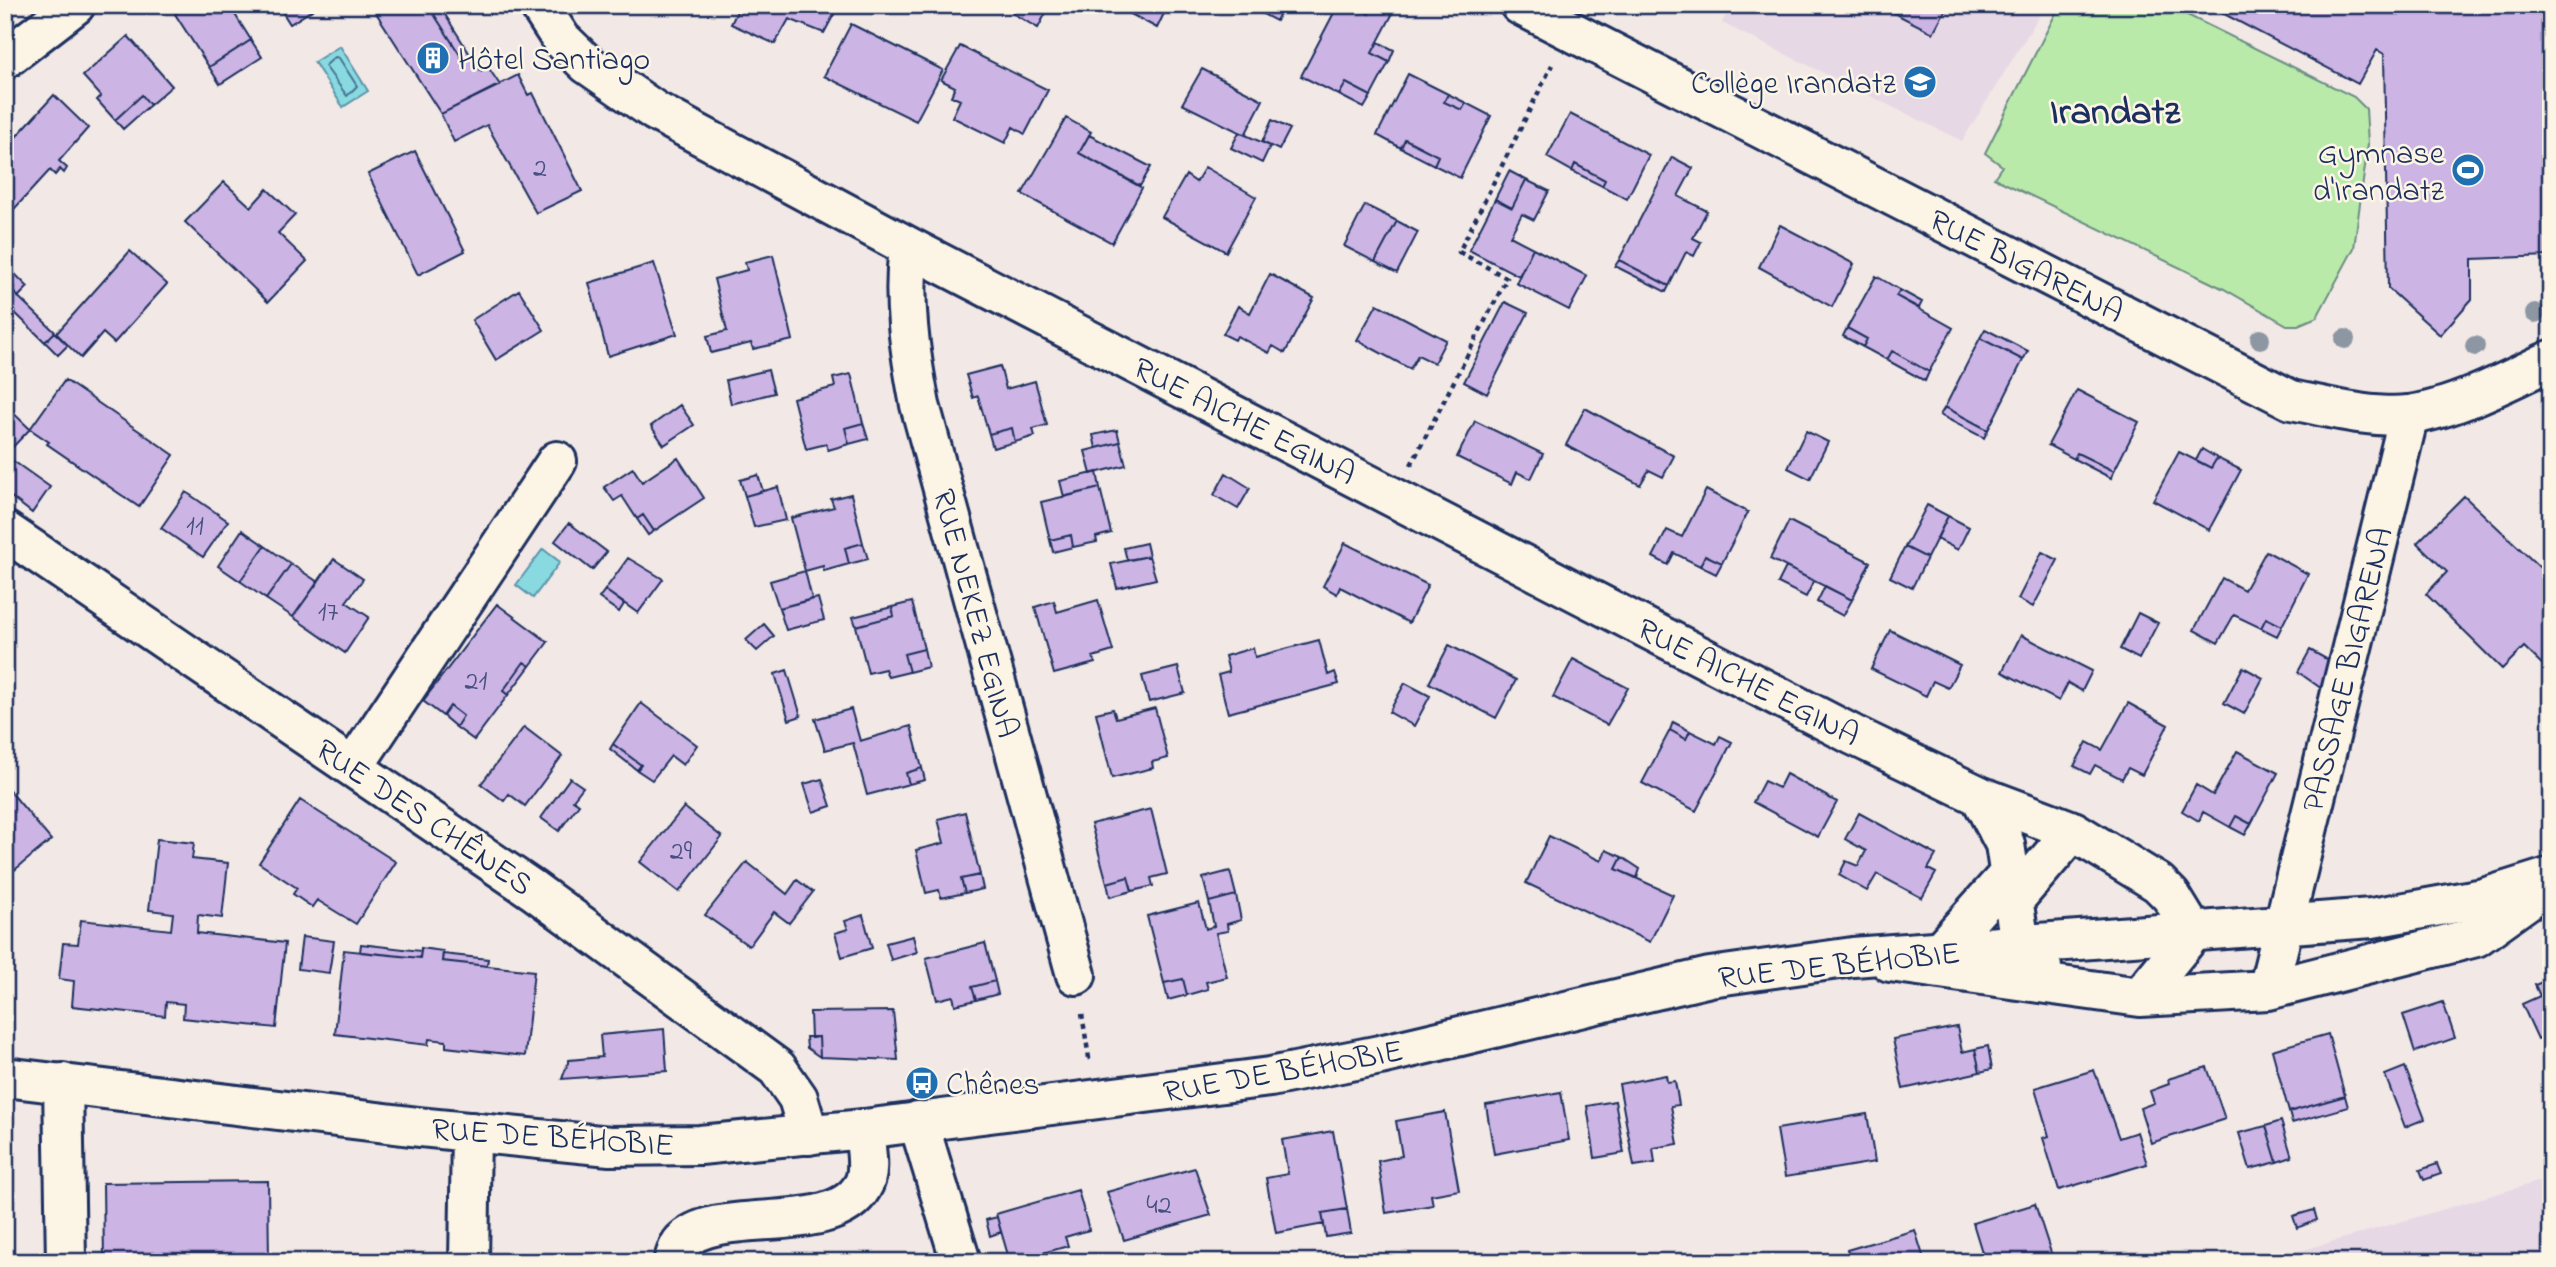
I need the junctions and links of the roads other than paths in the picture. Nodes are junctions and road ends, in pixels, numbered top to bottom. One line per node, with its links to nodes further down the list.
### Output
1 (75, 5): 4 (street)
2 (539, 5): 5 (street, RUE AICHE EGINA)
3 (1520, 5): 7 (street, RUE BIGARENA)
4 (5, 59)
5 (909, 247): 11 (street, RUE AICHE EGINA); 21 (street, RUE NEKEZ EGINA)
6 (2551, 360): 7 (street, RUE BIGARENA)
7 (2409, 415): 16 (street, PASSAGE BIGARENA)
8 (557, 461): 10 (street)
9 (5, 531): 10 (street, RUE DES CHÊNES)
10 (354, 766): 30 (street, RUE DES CHÊNES)
11 (1980, 796): 12 (street, RUE AICHE EGINA); 15 (street)
12 (2073, 831): 15 (street); 17 (street, RUE AICHE EGINA)
13 (2551, 877): 16 (street, RUE DE BÉHOBIE)
14 (2551, 883): 23 (street)
15 (2012, 886): 18 (street); 19 (street)
16 (2282, 924): 17 (street, RUE DE BÉHOBIE); 23 (street, PASSAGE BIGARENA)
17 (2193, 932): 18 (street, RUE DE BÉHOBIE); 24 (street)
18 (2020, 945): 19 (street, RUE DE BÉHOBIE); 22 (street)
19 (1941, 950): 20 (street, RUE DE BÉHOBIE)
20 (1853, 957): 22 (street); 27 (street, RUE DE BÉHOBIE)
21 (1076, 975)
22 (2060, 986): 24 (street)
23 (2268, 990): 24 (street)
24 (2140, 998)
25 (5, 1077): 26 (street, RUE DE BÉHOBIE)
26 (63, 1083): 29 (street, RUE DE BÉHOBIE); 31 (street)
27 (918, 1121): 28 (street, RUE DE BÉHOBIE); 34 (street)
28 (864, 1129): 30 (street, RUE DE BÉHOBIE); 33 (street)
29 (471, 1132): 30 (street, RUE DE BÉHOBIE); 32 (street)
30 (809, 1135)
31 (66, 1262)
32 (469, 1262)
33 (673, 1262)
34 (961, 1262)

